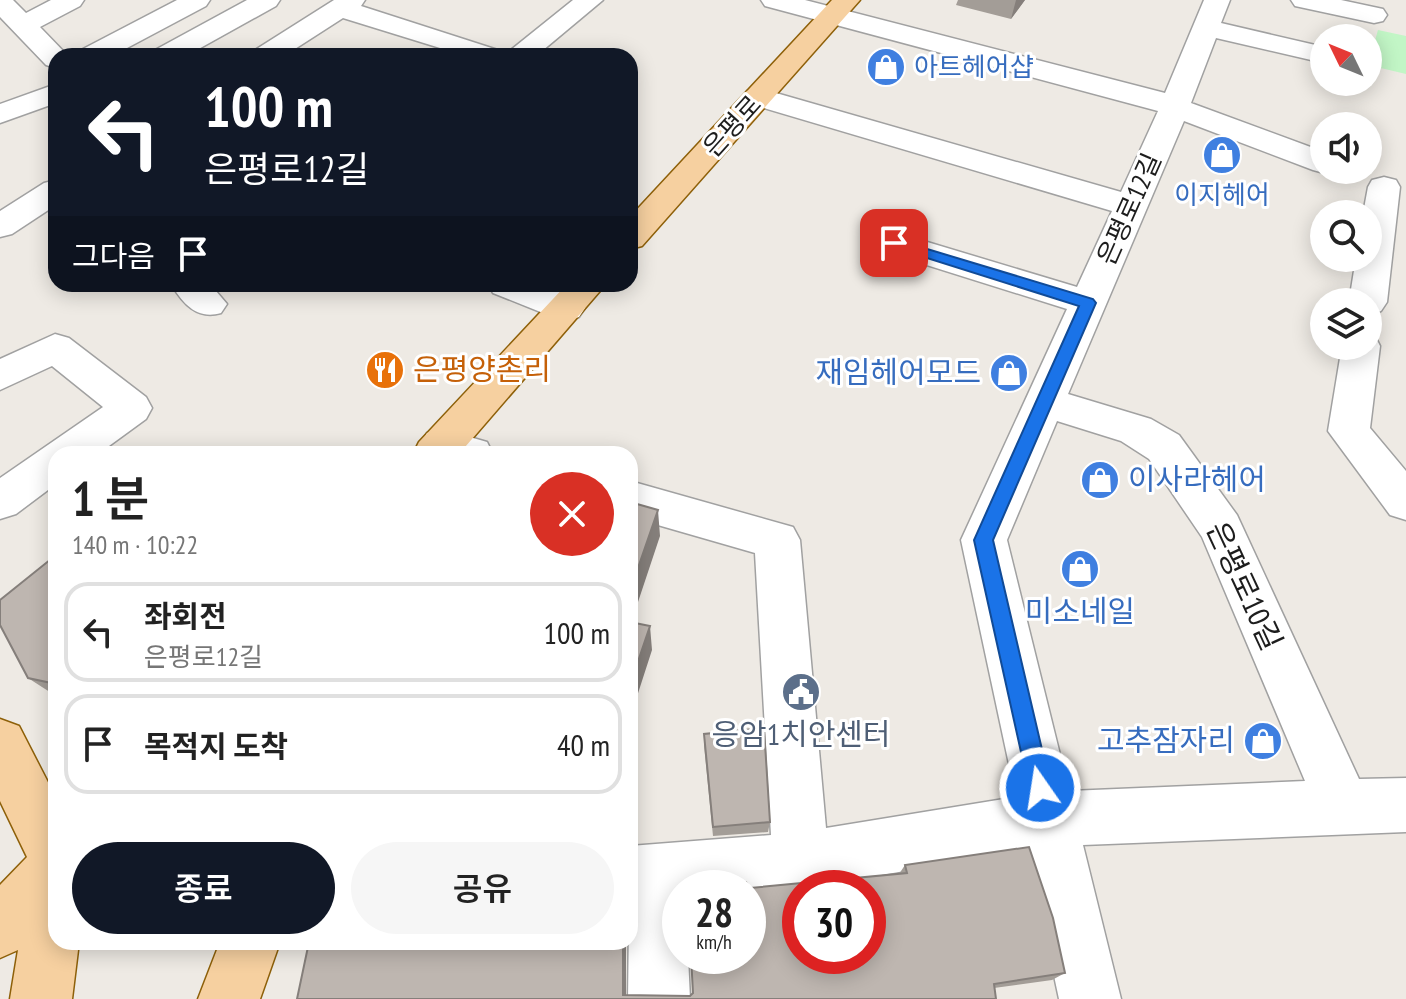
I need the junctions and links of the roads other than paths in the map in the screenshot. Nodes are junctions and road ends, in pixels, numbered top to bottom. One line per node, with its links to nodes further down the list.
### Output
1 (71, 0): 13 (street)
2 (197, 0): 14 (street)
3 (267, 0): 15 (street)
4 (278, 0): 9 (street)
5 (590, 0): 18 (street)
6 (774, 0): 10 (street)
7 (1304, 0): 12 (street)
8 (0, 2): 13 (street)
9 (340, 7): 16 (street); 17 (street)
10 (840, 7): 22 (main road, 은평로); 23 (street)
11 (1212, 14): 19 (street, 은평로12길); 23 (street, 은평로12길)
12 (1374, 15)
13 (22, 25): 20 (street)
14 (106, 48)
15 (180, 48)
16 (277, 48)
17 (470, 48)
18 (529, 48)
19 (1310, 50)
20 (48, 51)
21 (48, 96): 24 (street)
22 (758, 97): 29 (street); 31 (main road, 은평로)
23 (1175, 106): 25 (street); 29 (street, 은평로12길)
24 (0, 114)
25 (1310, 158)
26 (1375, 184): 27 (street)
27 (1395, 192): 33 (street)
28 (48, 195): 30 (street)
29 (1131, 206): 36 (street, 은평로12길)
30 (0, 226)
31 (638, 229)
32 (894, 243): 36 (street, 은평로12길)
33 (1371, 288)
34 (553, 292): 35 (street)
35 (577, 296): 41 (main road)
36 (1088, 303): 39 (street)
37 (1359, 360): 45 (street)
38 (0, 376): 40 (street)
39 (1045, 402): 48 (street, 은평로10길); 49 (street)
40 (78, 446)
41 (451, 446)
42 (48, 467): 43 (street)
43 (0, 501)
44 (638, 501): 51 (street)
45 (1406, 502)
46 (0, 744): 50 (main road)
47 (1406, 805): 48 (street)
48 (1343, 807): 49 (street)
49 (1047, 819): 51 (street); 60 (street)
50 (48, 840)
51 (801, 861): 52 (street)
52 (643, 875): 59 (street)
53 (48, 876): 54 (main road)
54 (0, 928)
55 (48, 947): 57 (main road)
56 (247, 950): 58 (main road)
57 (41, 999)
58 (229, 999)
59 (659, 999)
60 (1090, 999)

